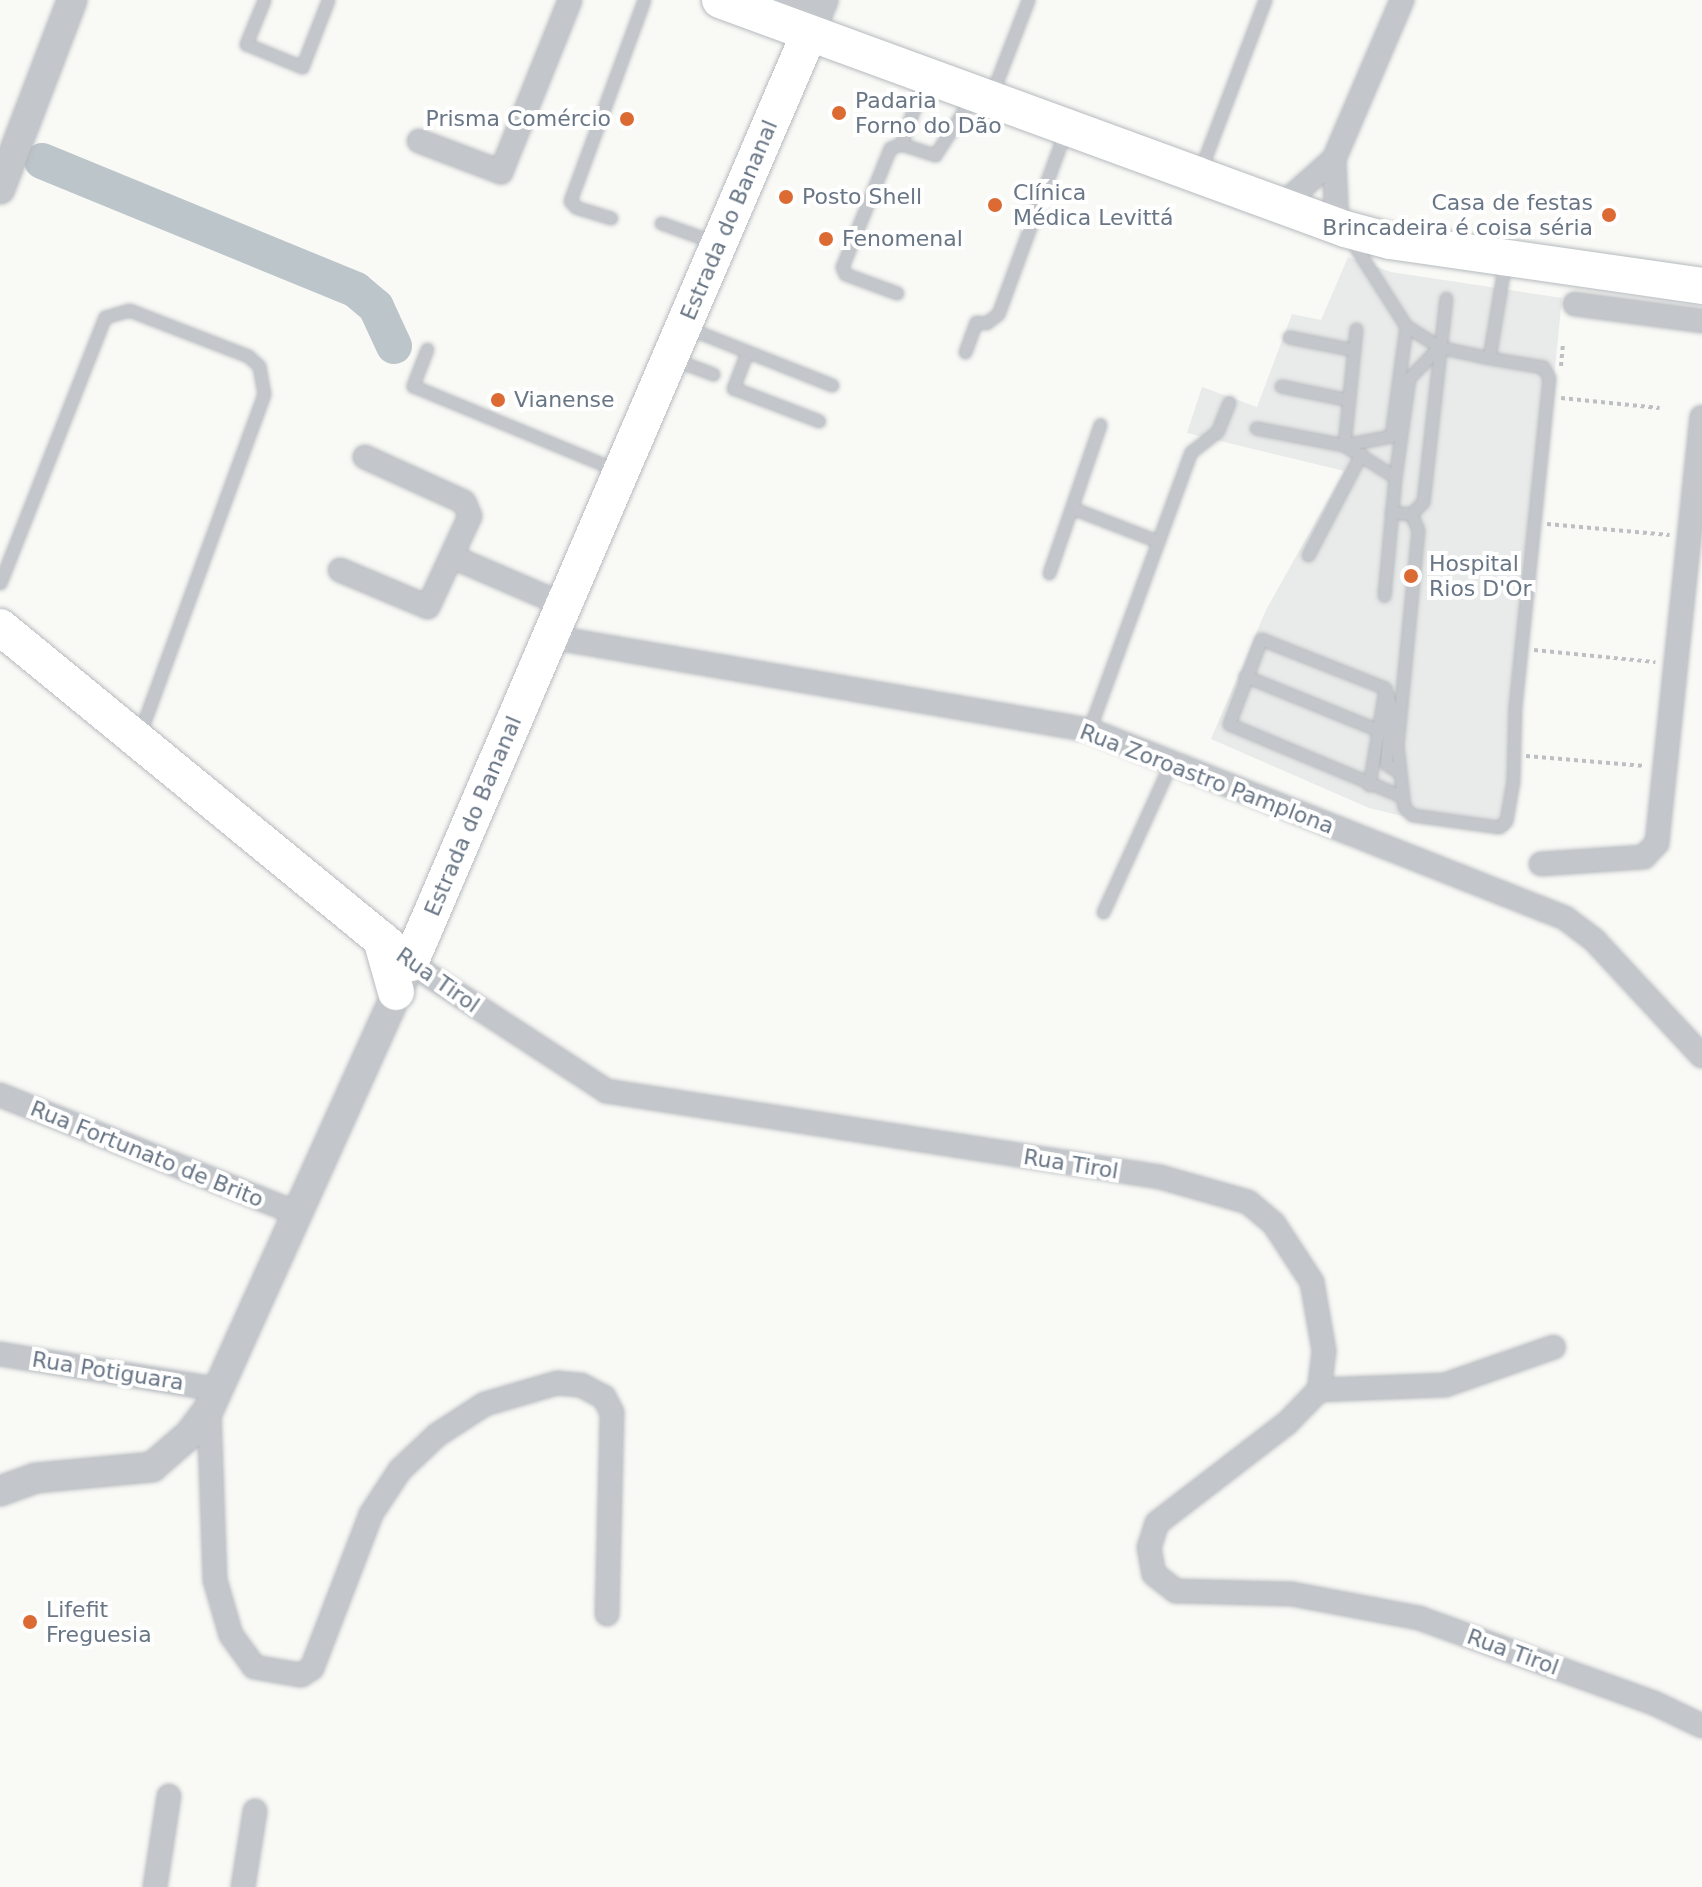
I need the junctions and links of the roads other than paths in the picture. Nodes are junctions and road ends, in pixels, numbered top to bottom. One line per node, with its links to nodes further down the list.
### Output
1 (72, 0): 21 (street)
2 (264, 0): 3 (lane)
3 (328, 0)
4 (570, 0): 17 (street)
5 (644, 0): 23 (lane)
6 (720, 0): 12 (main road)
7 (798, 0): 12 (street)
8 (823, 0): 13 (street, Estrada do Bananal)
9 (1028, 0): 15 (lane)
10 (1265, 0): 20 (lane)
11 (1402, 0): 19 (street)
12 (759, 16): 13 (main road)
13 (808, 36): 14 (main road); 26 (main road, Estrada do Bananal)
14 (926, 78): 15 (main road); 18 (lane)
15 (982, 98): 16 (main road); 18 (lane)
16 (1066, 128): 20 (main road); 41 (lane)
17 (419, 141)
18 (901, 144): 29 (lane)
19 (1334, 159): 22 (street); 25 (street)
20 (1198, 176): 22 (main road)
21 (0, 189)
22 (1281, 206): 25 (main road)
23 (611, 218)
24 (661, 223): 26 (lane)
25 (1341, 227): 27 (main road); 33 (lane)
26 (719, 244): 36 (main road, Estrada do Bananal)
27 (1505, 258): 28 (main road); 42 (lane)
28 (1702, 286)
29 (897, 293)
30 (1446, 298): 37 (lane)
31 (1575, 304): 32 (street)
32 (1702, 321)
33 (1406, 326): 37 (lane); 52 (lane)
34 (1356, 329): 39 (lane)
35 (1289, 337): 39 (lane)
36 (676, 342): 40 (lane); 43 (lane); 55 (main road, Estrada do Bananal)
37 (1439, 347): 42 (lane); 56 (lane); 59 (lane)
38 (427, 349): 55 (lane)
39 (1354, 350): 46 (lane)
40 (747, 352): 44 (lane); 49 (lane)
41 (965, 352)
42 (1489, 358): 77 (lane)
43 (713, 374)
44 (832, 385)
45 (1281, 386): 46 (lane)
46 (1349, 400): 52 (lane)
47 (1229, 402): 60 (lane)
48 (1702, 417): 78 (street)
49 (819, 421)
50 (1100, 425): 57 (lane)
51 (1256, 428): 52 (lane)
52 (1344, 445): 53 (lane)
53 (1361, 454): 56 (lane); 61 (lane)
54 (365, 457): 62 (street)
55 (621, 472): 67 (main road, Estrada do Bananal)
56 (1395, 477): 58 (lane)
57 (1072, 508): 60 (lane); 64 (lane)
58 (1391, 512): 59 (lane); 66 (lane)
59 (1411, 514): 75 (lane)
60 (1157, 541): 71 (lane)
61 (1308, 555)
62 (455, 558): 63 (street); 67 (street, Rua Zoroastro Pamplona)
63 (340, 570)
64 (1049, 573)
65 (0, 583): 73 (lane)
66 (1384, 595)
67 (557, 621): 71 (street, Rua Zoroastro Pamplona); 79 (main road, Estrada do Bananal)
68 (0, 627): 73 (main road, Rua Tirol)
69 (1245, 676): 70 (lane); 72 (lane); 76 (lane)
70 (1385, 688): 72 (lane); 75 (lane)
71 (1089, 730): 74 (street, Rua Zoroastro Pamplona)
72 (1378, 730): 76 (lane)
73 (138, 737): 81 (main road, Rua Tirol)
74 (1171, 763): 80 (lane); 83 (street, Rua Zoroastro Pamplona)
75 (1399, 772): 77 (lane)
76 (1369, 785): 77 (lane)
77 (1401, 796)
78 (1541, 864)
79 (443, 886): 81 (main road); 82 (main road, Estrada do Bananal)
80 (1103, 912)
81 (351, 914): 82 (main road, Rua Tirol)
82 (403, 977): 85 (street, Estrada do Bananal); 88 (street, Rua Tirol)
83 (1702, 1056)
84 (0, 1095): 85 (street, Rua Fortunato de Brito)
85 (294, 1212): 89 (street, Estrada do Bananal)
86 (1554, 1347): 88 (street)
87 (0, 1354): 89 (street, Rua Potiguara)
88 (1319, 1390): 92 (street, Rua Tirol)
89 (213, 1399): 90 (street, Estrada do Bananal); 91 (street)
90 (0, 1491)
91 (607, 1614)
92 (1702, 1726)
93 (169, 1796): 95 (street)
94 (255, 1811): 96 (street)
95 (155, 1887)
96 (243, 1887)

